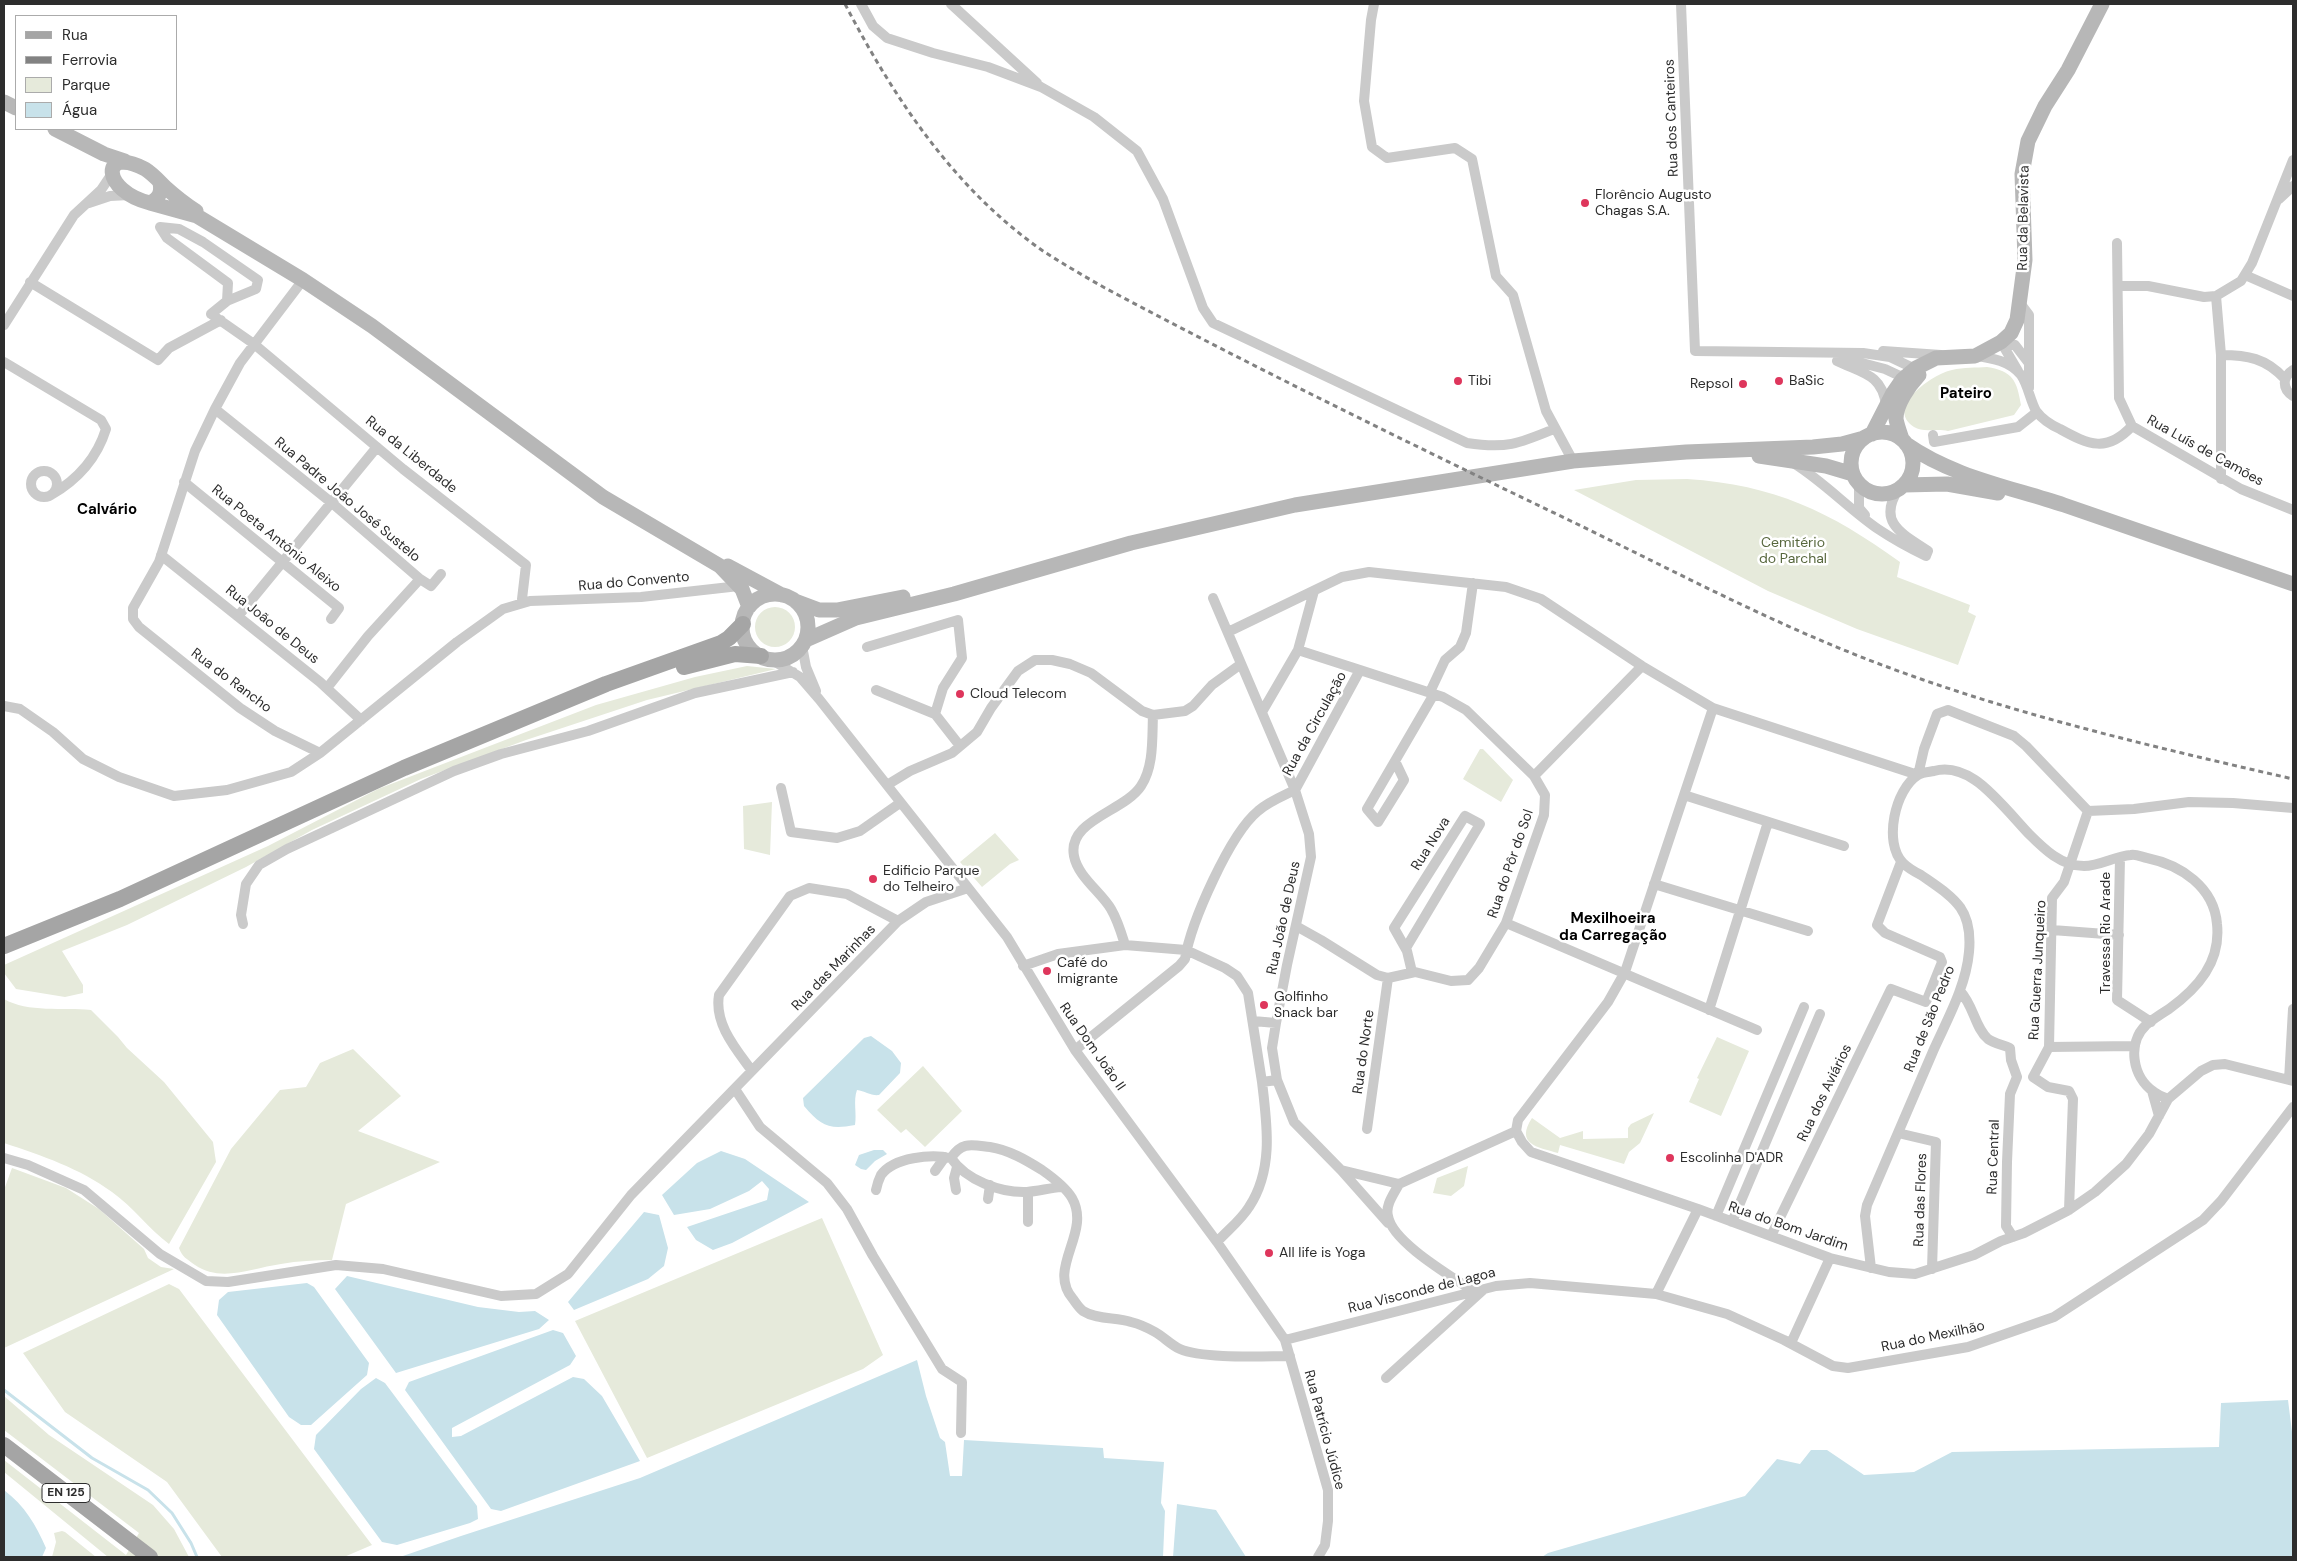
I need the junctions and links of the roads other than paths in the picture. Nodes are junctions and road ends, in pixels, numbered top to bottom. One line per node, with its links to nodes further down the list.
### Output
1 (860, 4): 6 (street)
2 (952, 4): 6 (street)
3 (1374, 4): 53 (street)
4 (1681, 4): 32 (street, Rua dos Canteiros)
5 (2102, 4): 27 (main road, Rua da Belavista)
6 (1041, 87): 47 (street)
7 (57, 130): 8 (main road)
8 (69, 137): 10 (main road); 11 (main road)
9 (2293, 160): 16 (street)
10 (125, 161): 11 (main road); 12 (main road)
11 (111, 172): 14 (main road); 17 (street)
12 (160, 183): 15 (main road); 18 (main road)
13 (2293, 186): 16 (street)
14 (129, 195): 15 (main road); 17 (street)
15 (150, 203): 18 (main road)
16 (2276, 203): 20 (street)
17 (83, 205): 22 (street)
18 (243, 243): 21 (main road)
19 (2117, 243): 23 (street)
20 (2245, 275): 24 (street); 25 (street)
21 (303, 280): 31 (street); 65 (main road)
22 (30, 282): 28 (street); 29 (street)
23 (2118, 286): 24 (street); 46 (street)
24 (2216, 296): 33 (street)
25 (2293, 296)
26 (227, 301): 26 (street); 28 (street)
27 (2020, 303): 30 (main road, Rua da Belavista); 36 (street)
28 (221, 320): 31 (street, Rua da Liberdade)
29 (4, 325)
30 (2001, 342): 34 (main road, Rua da Belavista); 36 (street); 38 (street)
31 (254, 344): 44 (street); 51 (street, Rua da Liberdade)
32 (1818, 352): 34 (street); 39 (street); 43 (street)
33 (2221, 355): 40 (street); 57 (street)
34 (1968, 357): 38 (street); 39 (main road, Rua da Belavista)
35 (4, 362): 54 (street)
36 (2028, 362): 41 (street)
37 (2293, 370): 40 (street)
38 (2021, 375): 41 (street)
39 (1914, 377): 43 (main road); 50 (main road)
40 (2285, 379): 42 (street)
41 (2029, 394): 45 (street)
42 (2293, 396)
43 (1886, 405): 48 (main road)
44 (215, 409): 58 (street); 61 (street, Rua Padre João José Sustelo)
45 (2037, 412): 46 (street); 49 (street)
46 (2132, 426): 57 (street, Rua Luís de Camões)
47 (1554, 429)
48 (1868, 436): 50 (main road); 52 (main road); 55 (main road)
49 (1933, 436)
50 (1904, 441): 59 (main road); 62 (main road)
51 (377, 446): 61 (street); 77 (street, Rua da Liberdade)
52 (1720, 450): 53 (main road); 55 (main road); 64 (street)
53 (1573, 462): 69 (main road)
54 (79, 476): 56 (street); 60 (street)
55 (1856, 478): 59 (main road); 64 (street)
56 (56, 479): 60 (street); 60 (street)
57 (2222, 479): 63 (street, Rua Luís de Camões)
58 (184, 482): 66 (street); 67 (street, Rua Poeta António Aleixo)
59 (1901, 488): 62 (main road); 64 (street)
60 (51, 495)
61 (332, 503): 67 (street); 70 (street, Rua Padre João José Sustelo)
62 (2063, 505): 73 (main road)
63 (2293, 510)
64 (1877, 528)
65 (684, 544): 71 (main road); 71 (main road)
66 (161, 555): 79 (street, Rua João de Deus); 103 (street, Rua do Rancho)
67 (283, 563): 79 (street); 80 (street, Rua Poeta António Aleixo)
68 (441, 574): 70 (street)
69 (1008, 577): 75 (main road); 83 (main road)
70 (420, 579): 91 (street, Rua Padre João José Sustelo)
71 (744, 582): 75 (main road); 77 (street, Rua do Convento); 78 (main road)
72 (1474, 583): 74 (street); 88 (street); 93 (street)
73 (2293, 584)
74 (1314, 591): 82 (street); 85 (street)
75 (789, 598): 78 (main road); 83 (main road)
76 (1213, 598): 82 (street, Rua João de Deus)
77 (526, 600): 101 (street, Rua do Convento)
78 (749, 607): 81 (main road)
79 (239, 615): 91 (street, Rua João de Deus)
80 (331, 619)
81 (743, 624): 86 (main road); 100 (main road)
82 (1228, 632): 87 (street, Rua João de Deus)
83 (804, 643): 86 (main road); 94 (street)
84 (867, 647): 98 (street)
85 (1298, 650): 89 (street); 97 (street)
86 (766, 658): 90 (street); 100 (main road)
87 (1241, 664): 97 (street, Rua João de Deus); 99 (street)
88 (1642, 666): 96 (street); 106 (street)
89 (1360, 670): 93 (street, Rua da Circulação); 109 (street, Rua da Circulação)
90 (794, 672): 94 (street); 124 (street)
91 (327, 688): 101 (street, Rua João de Deus)
92 (876, 690): 98 (street)
93 (1432, 693): 104 (street); 106 (street, Rua da Circulação)
94 (819, 699): 107 (street, Rua Dom João II)
95 (4, 706): 103 (street, Rua do Convento)
96 (1713, 708): 105 (street); 110 (street)
97 (1262, 712): 109 (street, Rua João de Deus)
98 (935, 714): 102 (street)
99 (1153, 715): 102 (street); 129 (street)
100 (529, 717): 130 (main road)
101 (361, 720): 103 (street, Rua do Convento)
102 (960, 746): 107 (street)
103 (320, 753)
104 (1395, 761): 104 (street)
105 (1918, 775): 113 (street); 117 (street); 118 (street)
106 (1534, 776): 123 (street, Rua do Pôr do Sol)
107 (888, 785): 111 (street, Rua Dom João II)
108 (782, 788): 111 (street)
109 (1295, 790): 125 (street, Rua João de Deus); 132 (street)
110 (1684, 794): 114 (street); 119 (street)
111 (900, 803): 120 (street, Rua Dom João II)
112 (2293, 808): 113 (street)
113 (2088, 811): 118 (street, Rua Guerra Junqueiro)
114 (1768, 822): 115 (street); 121 (street)
115 (1844, 846)
116 (2120, 858): 118 (street); 128 (street, Travessa Rio Arade); 143 (street)
117 (1901, 862): 137 (street, Rua de São Pedro); 182 (street, Rua dos Aviários)
118 (2069, 864): 126 (street, Rua Guerra Junqueiro)
119 (1654, 884): 121 (street); 135 (street)
120 (968, 888): 122 (street, Rua das Marinhas); 133 (street, Rua Dom João II)
121 (1740, 910): 127 (street); 140 (street)
122 (898, 921): 149 (street, Rua das Marinhas); 149 (street)
123 (1506, 923): 134 (street, Rua do Pôr do Sol); 135 (street)
124 (243, 924)
125 (1296, 926): 136 (street); 144 (street, Rua João de Deus)
126 (2052, 930): 128 (street); 147 (street, Rua Guerra Junqueiro)
127 (1808, 931)
128 (2119, 935): 143 (street, Travessa Rio Arade)
129 (1125, 945): 132 (street); 133 (street)
130 (4, 946)
131 (1406, 948): 131 (street, Rua Nova); 134 (street, Rua Nova)
132 (1186, 950): 142 (street); 148 (street)
133 (1023, 966): 148 (street, Rua Dom João II)
134 (1412, 972): 136 (street, Rua do Pôr do Sol)
135 (1625, 972): 140 (street); 161 (street)
136 (1388, 978): 160 (street, Rua do Norte)
137 (1960, 991): 150 (street); 162 (street, Rua de São Pedro)
138 (1804, 1008): 177 (street)
139 (2293, 1009): 153 (street)
140 (1710, 1010): 145 (street)
141 (1820, 1014): 179 (street)
142 (1252, 1021): 144 (street); 154 (street)
143 (2151, 1022): 146 (street)
144 (1276, 1023): 152 (street, Rua João de Deus)
145 (1757, 1030)
146 (2134, 1046): 147 (street); 156 (street)
147 (2049, 1047): 151 (street, Rua Guerra Junqueiro)
148 (1075, 1050): 185 (street, Rua Dom João II)
149 (752, 1071): 155 (street, Rua das Marinhas)
150 (2017, 1077): 151 (street); 180 (street, Rua Central)
151 (2033, 1077): 176 (street)
152 (1277, 1080): 154 (street); 166 (street, Rua João de Deus)
153 (2291, 1080): 157 (street, Rua do Bom Jardim)
154 (1262, 1082): 185 (street)
155 (735, 1089): 163 (street, Rua das Marinhas); 196 (street)
156 (2152, 1090): 157 (street); 159 (street)
157 (2168, 1099): 159 (street, Rua do Bom Jardim)
158 (2293, 1107): 193 (street, Rua do Mexilhão)
159 (2159, 1116): 176 (street, Rua do Bom Jardim)
160 (1367, 1129)
161 (1516, 1131): 168 (street); 175 (street, Rua do Bom Jardim)
162 (1898, 1133): 187 (street, Rua de São Pedro); 188 (street, Rua das Flores)
163 (4, 1158)
164 (948, 1158): 165 (street); 167 (street); 170 (street); 171 (street)
165 (957, 1167): 169 (street); 172 (street)
166 (1341, 1170): 168 (street); 181 (street, Rua João de Deus)
167 (935, 1171)
168 (1399, 1184): 181 (street)
169 (990, 1185): 173 (street); 174 (street)
170 (1062, 1187): 173 (street); 194 (street)
171 (876, 1190)
172 (956, 1190)
173 (1028, 1192): 178 (street)
174 (988, 1198)
175 (1698, 1209): 177 (street, Rua do Bom Jardim); 191 (street)
176 (2069, 1210): 183 (street, Rua do Bom Jardim)
177 (1716, 1216): 179 (street, Rua do Bom Jardim)
178 (1028, 1222)
179 (1732, 1222): 182 (street, Rua do Bom Jardim)
180 (2006, 1226): 183 (street); 184 (street, Rua Central)
181 (1392, 1228): 190 (street, Rua João de Deus)
182 (1771, 1236): 186 (street, Rua do Bom Jardim)
183 (2013, 1237): 184 (street, Rua do Bom Jardim)
184 (2001, 1241): 188 (street, Rua do Bom Jardim)
185 (1217, 1242): 192 (street, Rua Dom João II)
186 (1830, 1258): 187 (street, Rua do Bom Jardim); 193 (street)
187 (1871, 1268): 188 (street, Rua do Bom Jardim)
188 (1932, 1268)
189 (1484, 1289): 190 (street, Rua Visconde de Lagoa); 191 (street, Rua Visconde de Lagoa); 195 (street)
190 (1473, 1292): 192 (street, Rua Visconde de Lagoa)
191 (1656, 1294): 193 (street, Rua do Mexilhão)
192 (1285, 1340): 194 (street, Rua Patrício Júdice)
193 (1790, 1343)
194 (1290, 1356): 199 (street, Rua Patrício Júdice)
195 (1386, 1378)
196 (961, 1433)
197 (4, 1445): 198 (main road, EN 125)
198 (150, 1557)
199 (1318, 1557)

